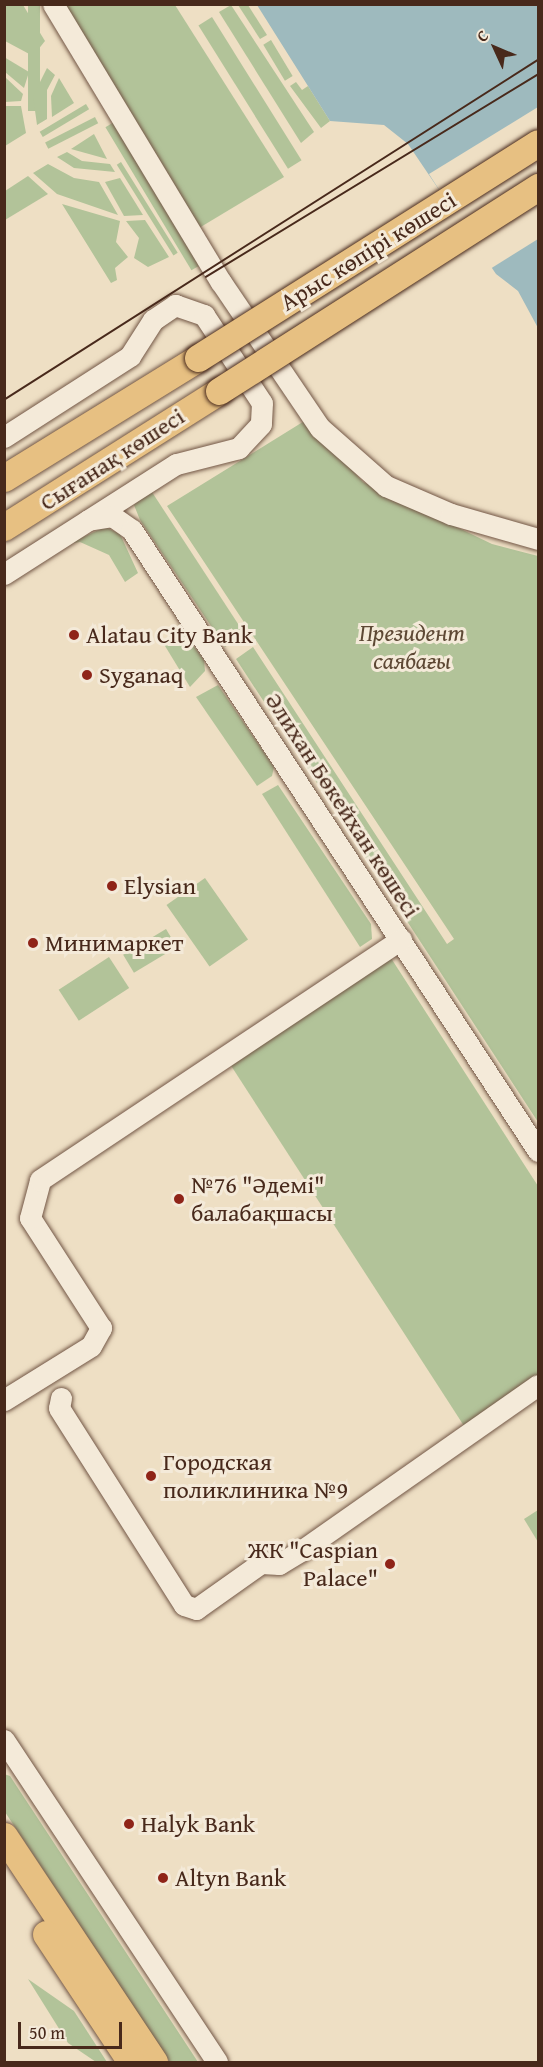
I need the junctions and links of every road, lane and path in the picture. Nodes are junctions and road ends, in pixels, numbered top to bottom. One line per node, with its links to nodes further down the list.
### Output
1 (53, 4): 10 (street)
2 (538, 143): 4 (main road, Арыс көпірі көшесі, bridge)
3 (538, 187): 5 (main road, Арыс көпірі көшесі, bridge)
4 (198, 358): 7 (main road, Сығанақ көшесі)
5 (219, 391): 9 (main road, Сығанақ көшесі)
6 (4, 436): 8 (street, Сығанақ көшесі)
7 (4, 478)
8 (88, 520): 11 (street, Сығанақ көшесі); 12 (street, Әлихан Бөкейхан көшесі)
9 (4, 528)
10 (538, 539)
11 (4, 574)
12 (400, 939): 13 (street, Әлихан Бөкейхан көшесі); 16 (street)
13 (538, 1150)
14 (538, 1385): 15 (street)
15 (62, 1398)
16 (4, 1400)
17 (4, 1740): 22 (street)
18 (4, 1836): 21 (main road)
19 (4, 1870): 20 (main road)
20 (130, 2062)
21 (154, 2062)
22 (217, 2062)

